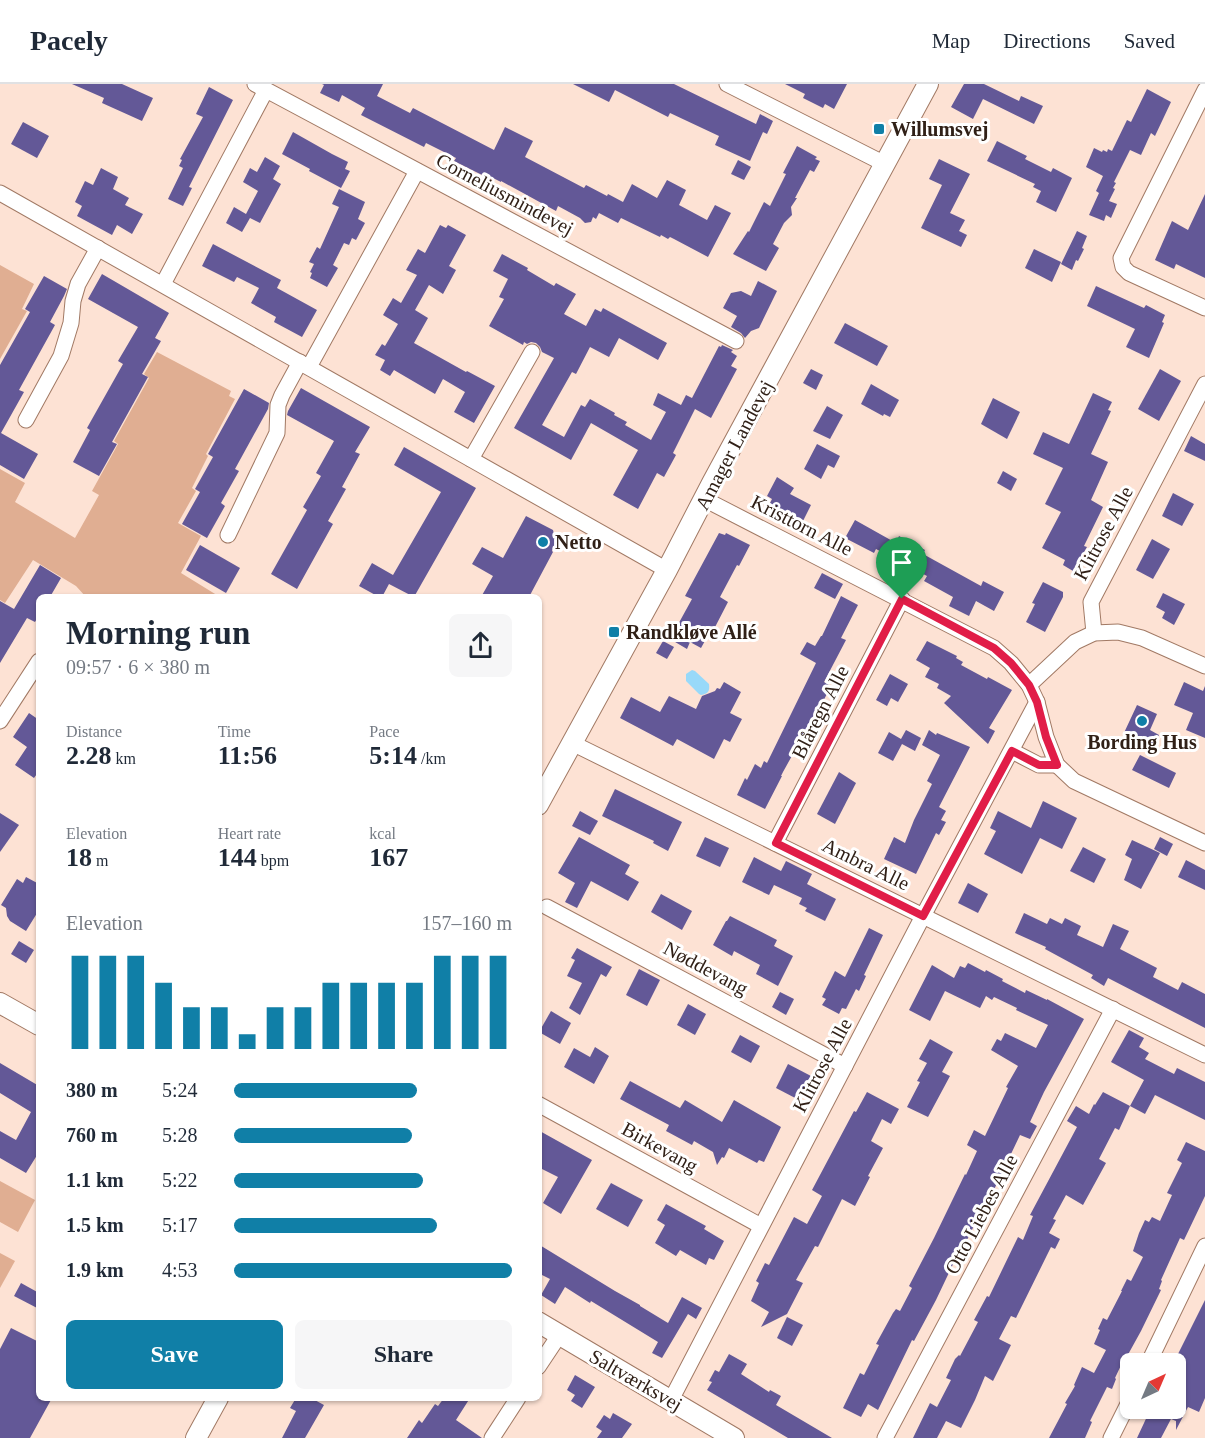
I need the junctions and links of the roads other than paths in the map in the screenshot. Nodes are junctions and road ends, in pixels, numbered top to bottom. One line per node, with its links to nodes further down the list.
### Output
1 (727, 84): 5 (street)
2 (928, 84): 5 (street, Amager Landevej)
3 (261, 87): 6 (street, Corneliusmindevej); 9 (street)
4 (1205, 90): 10 (street)
5 (885, 164): 17 (street, Amager Landevej)
6 (417, 171): 11 (street, Corneliusmindevej); 13 (street)
7 (0, 193): 8 (street)
8 (98, 248): 9 (street); 15 (street)
9 (163, 284): 13 (street)
10 (1205, 308)
11 (735, 341)
12 (532, 352): 16 (street)
13 (305, 365): 16 (street); 18 (street)
14 (1205, 384): 21 (street, Klitrose Alle)
15 (26, 420)
16 (471, 459): 19 (street)
17 (704, 499): 19 (street, Amager Landevej); 20 (street, Kristtorn Alle)
18 (228, 535)
19 (667, 570): 27 (street, Amager Landevej)
20 (902, 599): 24 (street, Kristtorn Alle); 31 (street, Blåregn Alle)
21 (1094, 633): 23 (street); 24 (street)
22 (36, 664): 26 (street)
23 (1205, 666)
24 (1029, 685): 25 (street, Kristtorn Alle)
25 (1037, 702): 28 (street, Klitrose Alle); 29 (street, Kristtorn Alle)
26 (1, 716)
27 (572, 743): 30 (street, Amager Landevej); 31 (street, Ambra Alle)
28 (1012, 751): 29 (street); 34 (street, Klitrose Alle)
29 (1057, 765): 32 (street)
30 (542, 798)
31 (776, 843): 34 (street, Ambra Alle)
32 (1205, 843)
33 (547, 907): 39 (street, Nøddevang)
34 (923, 916): 36 (street, Ambra Alle); 39 (street, Klitrose Alle)
35 (0, 1003): 37 (street)
36 (1113, 1009): 38 (street, Ambra Alle); 54 (street, Otto Liebes Alle)
37 (36, 1023)
38 (1205, 1055)
39 (845, 1066): 41 (street, Klitrose Alle)
40 (542, 1106): 41 (street, Birkevang)
41 (761, 1226): 47 (street, Klitrose Alle)
42 (1205, 1246): 45 (street)
43 (542, 1324): 44 (street, Saltværksvej)
44 (560, 1335): 46 (street); 47 (street, Saltværksvej)
45 (1153, 1353)
46 (542, 1361)
47 (671, 1400): 53 (street, Saltværksvej)
48 (216, 1401): 51 (street)
49 (516, 1401): 52 (street)
50 (1120, 1419): 55 (street)
51 (196, 1438)
52 (492, 1438)
53 (734, 1438)
54 (885, 1438)
55 (1111, 1438)

